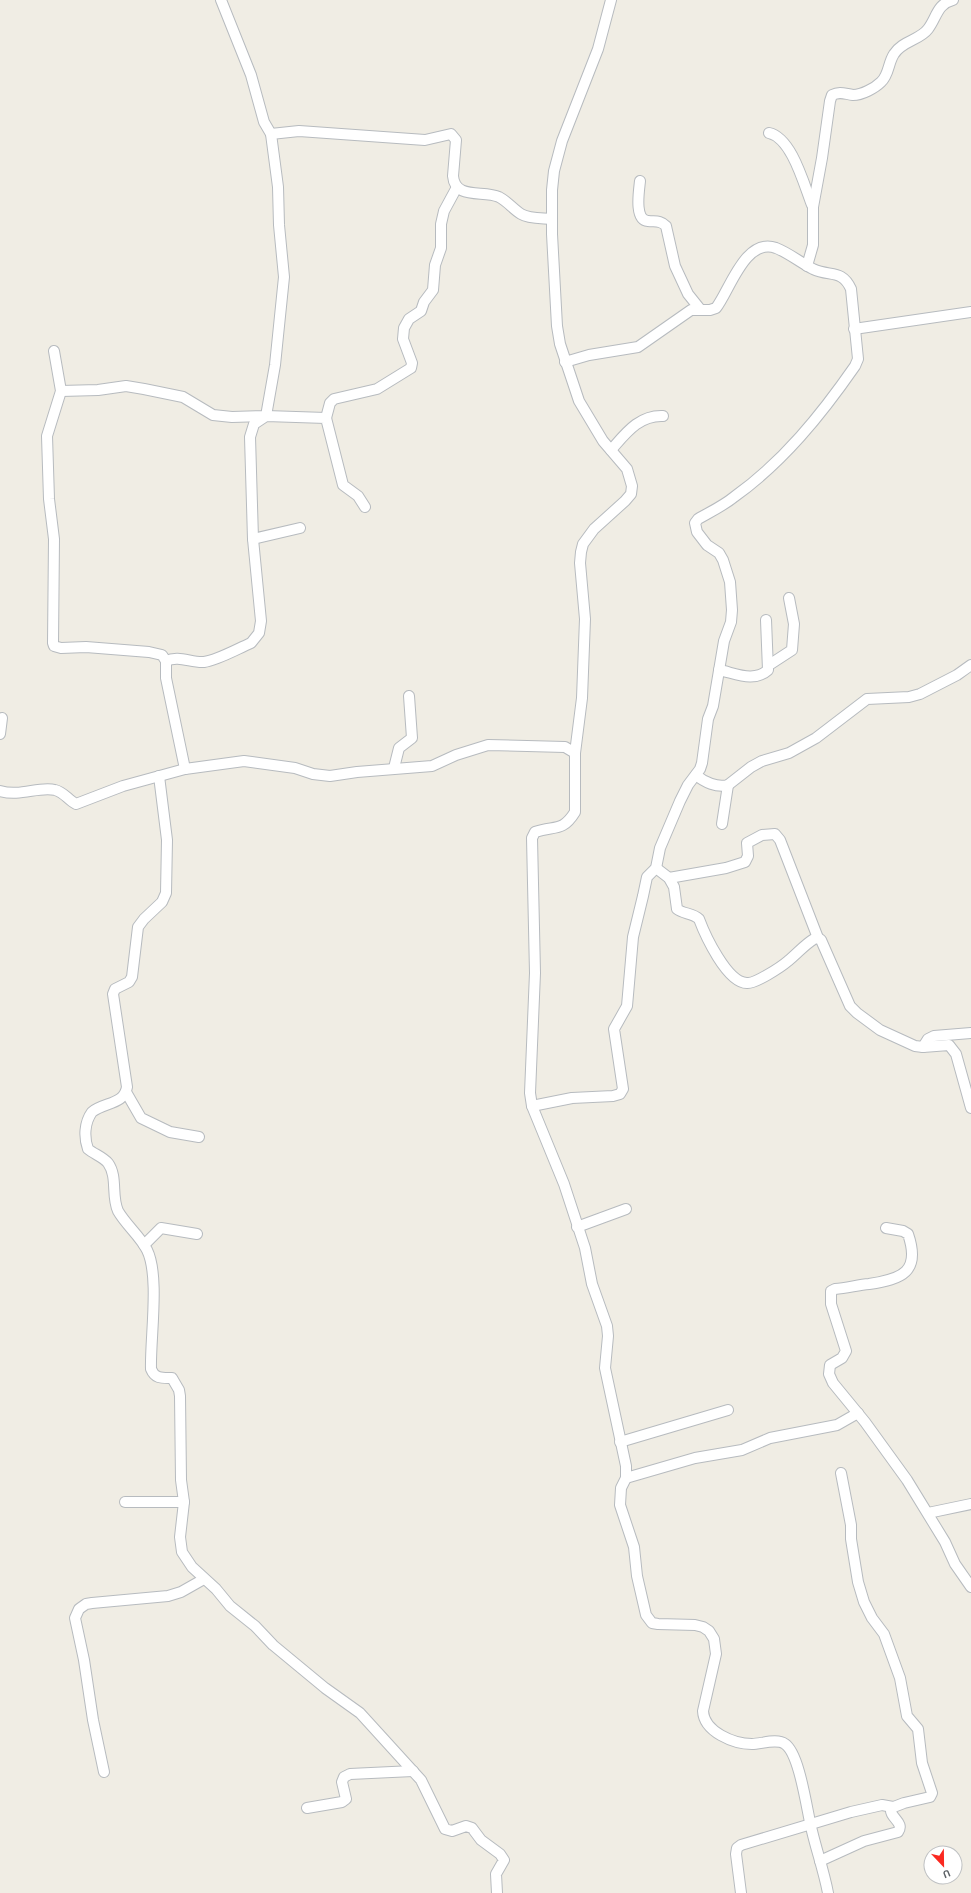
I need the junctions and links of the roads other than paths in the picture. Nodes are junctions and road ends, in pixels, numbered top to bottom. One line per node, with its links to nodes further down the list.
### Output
1 (221, 0): 5 (street)
2 (611, 0): 9 (street)
3 (953, 0): 8 (street)
4 (769, 133): 8 (street)
5 (271, 134): 7 (street); 17 (street)
6 (640, 181): 11 (street)
7 (457, 187): 9 (street); 19 (street)
8 (812, 207): 10 (street)
9 (552, 219): 15 (street)
10 (807, 266): 11 (street); 13 (street)
11 (700, 309): 15 (street)
12 (971, 312): 13 (street)
13 (854, 329): 29 (street)
14 (54, 351): 16 (street)
15 (565, 362): 20 (street)
16 (61, 391): 17 (street); 26 (street)
17 (266, 416): 19 (street); 23 (street)
18 (663, 416): 20 (street)
19 (326, 418): 21 (street)
20 (611, 450): 33 (street)
21 (365, 507)
22 (300, 528): 23 (street)
23 (253, 539): 26 (street)
24 (790, 598): 27 (street)
25 (766, 620): 27 (street)
26 (166, 661): 34 (street)
27 (769, 665): 29 (street)
28 (971, 665): 38 (street)
29 (719, 670): 36 (street)
30 (409, 696): 35 (street)
31 (2, 718): 32 (street)
32 (0, 734)
33 (575, 753): 35 (street); 47 (street)
34 (185, 768): 35 (street); 37 (street)
35 (394, 768)
36 (696, 775): 38 (street); 41 (street)
37 (159, 776): 39 (street); 46 (street)
38 (728, 785): 40 (street)
39 (0, 791)
40 (722, 824)
41 (656, 868): 42 (street); 47 (street)
42 (669, 878): 43 (street); 43 (street)
43 (818, 938): 45 (street)
44 (971, 1033): 45 (street)
45 (923, 1047): 48 (street)
46 (126, 1092): 49 (street); 54 (street)
47 (532, 1106): 51 (street)
48 (971, 1108)
49 (199, 1137)
50 (626, 1209): 51 (street)
51 (577, 1227): 57 (street)
52 (886, 1228): 56 (street)
53 (197, 1234): 54 (street)
54 (144, 1245): 61 (street)
55 (728, 1410): 57 (street)
56 (858, 1413): 59 (street); 63 (street)
57 (620, 1442): 59 (street)
58 (841, 1473): 68 (street)
59 (626, 1478): 70 (street)
60 (125, 1502): 61 (street)
61 (184, 1502): 64 (street)
62 (971, 1504): 63 (street)
63 (928, 1513): 65 (street)
64 (204, 1579): 66 (street); 67 (street)
65 (971, 1587)
66 (412, 1771): 69 (street); 72 (street)
67 (104, 1772)
68 (893, 1807): 70 (street); 71 (street)
69 (307, 1808)
70 (810, 1823): 71 (street); 73 (street)
71 (820, 1861): 74 (street)
72 (497, 1893)
73 (741, 1893)
74 (828, 1893)

